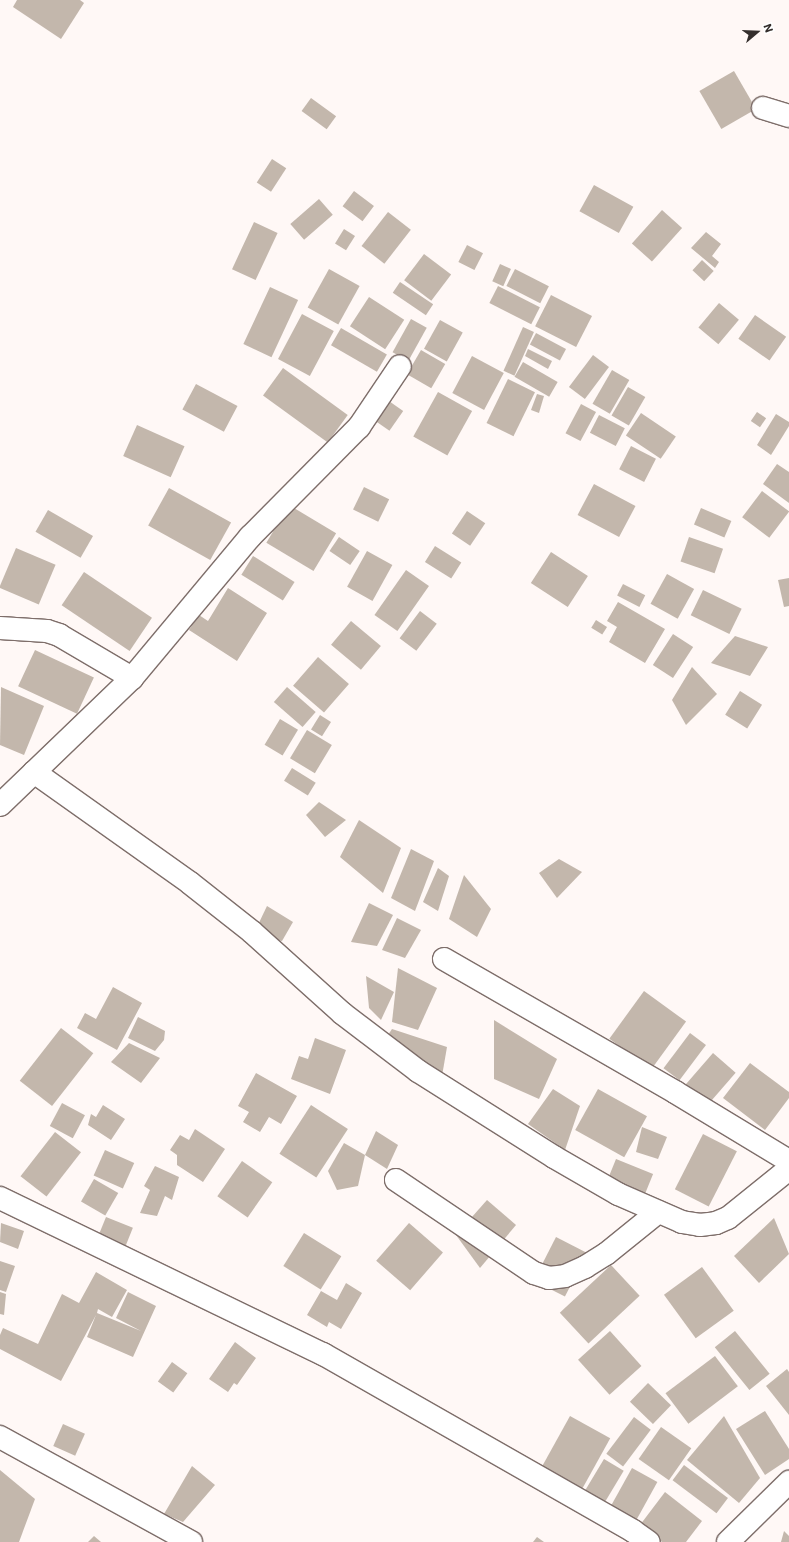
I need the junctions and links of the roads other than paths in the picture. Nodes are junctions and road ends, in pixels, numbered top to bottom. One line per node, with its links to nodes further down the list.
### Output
1 (763, 108): 2 (street)
2 (789, 116)
3 (400, 366): 5 (street)
4 (1, 631): 5 (street)
5 (132, 678): 6 (street)
6 (34, 772): 7 (street); 12 (street)
7 (0, 805)
8 (444, 959): 9 (street)
9 (787, 1173): 12 (street)
10 (396, 1180): 12 (street)
11 (0, 1198): 16 (street)
12 (658, 1212)
13 (0, 1437): 15 (street)
14 (789, 1482): 17 (street)
15 (191, 1542)
16 (648, 1542)
17 (728, 1542)

